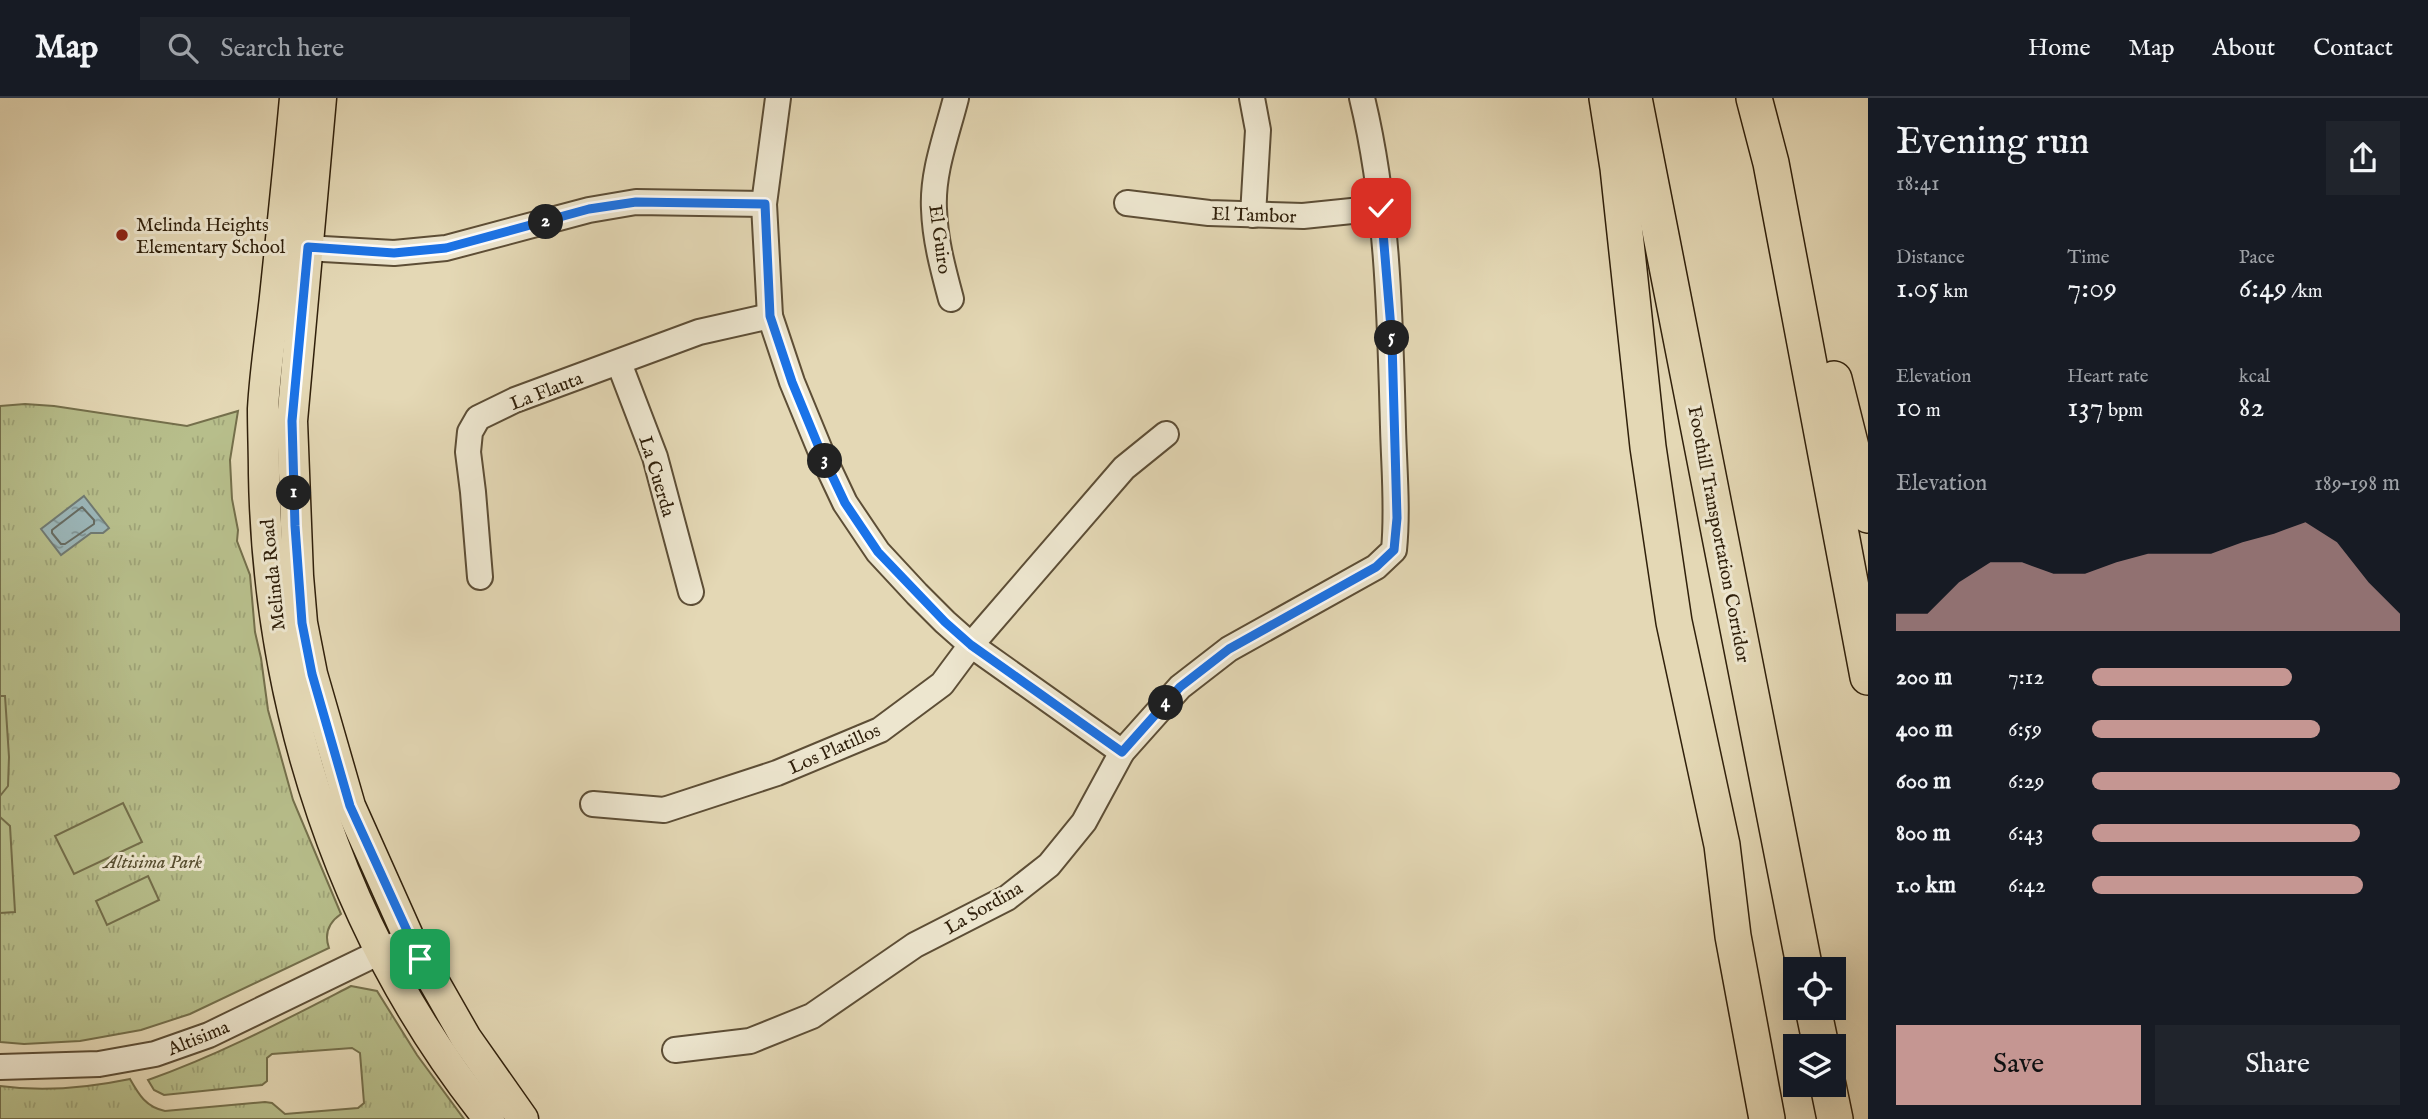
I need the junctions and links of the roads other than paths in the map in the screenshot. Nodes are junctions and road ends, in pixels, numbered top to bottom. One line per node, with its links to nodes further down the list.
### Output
1 (295, 98): 15 (main road, Melinda Road)
2 (321, 98): 15 (main road, Melinda Road)
3 (956, 98): 16 (street, El Guiro)
4 (1252, 98): 14 (street)
5 (1362, 98): 13 (street)
6 (1607, 98): 35 (highway)
7 (1634, 98): 29 (highway, Foothill Transportation Corridor)
8 (1754, 98): 10 (highway)
9 (772, 99): 12 (street)
10 (1771, 163): 20 (highway); 24 (highway)
11 (1127, 203): 14 (street, El Tambor)
12 (765, 204): 15 (street); 17 (street)
13 (1381, 208): 14 (street, El Tambor); 25 (street, La Sordina)
14 (1253, 215)
15 (294, 247): 27 (main road, Melinda Road); 28 (main road, Melinda Road)
16 (951, 299)
17 (770, 316): 18 (street, La Flauta); 23 (street)
18 (619, 363): 21 (street, La Flauta); 22 (street, La Cuerda)
19 (1166, 434): 23 (street, Los Platillos)
20 (1868, 515)
21 (480, 577)
22 (691, 592)
23 (971, 645): 25 (street); 26 (street, Los Platillos)
24 (1868, 677)
25 (1122, 752): 30 (street, La Sordina)
26 (593, 804)
27 (409, 938): 28 (street, Altisima); 34 (main road, Melinda Road)
28 (381, 951): 31 (street, Altisima); 33 (main road, Melinda Road)
29 (1802, 957)
30 (675, 1050)
31 (0, 1067)
32 (1830, 1097): 36 (highway)
33 (488, 1119)
34 (523, 1119)
35 (1767, 1119)
36 (1835, 1119)

